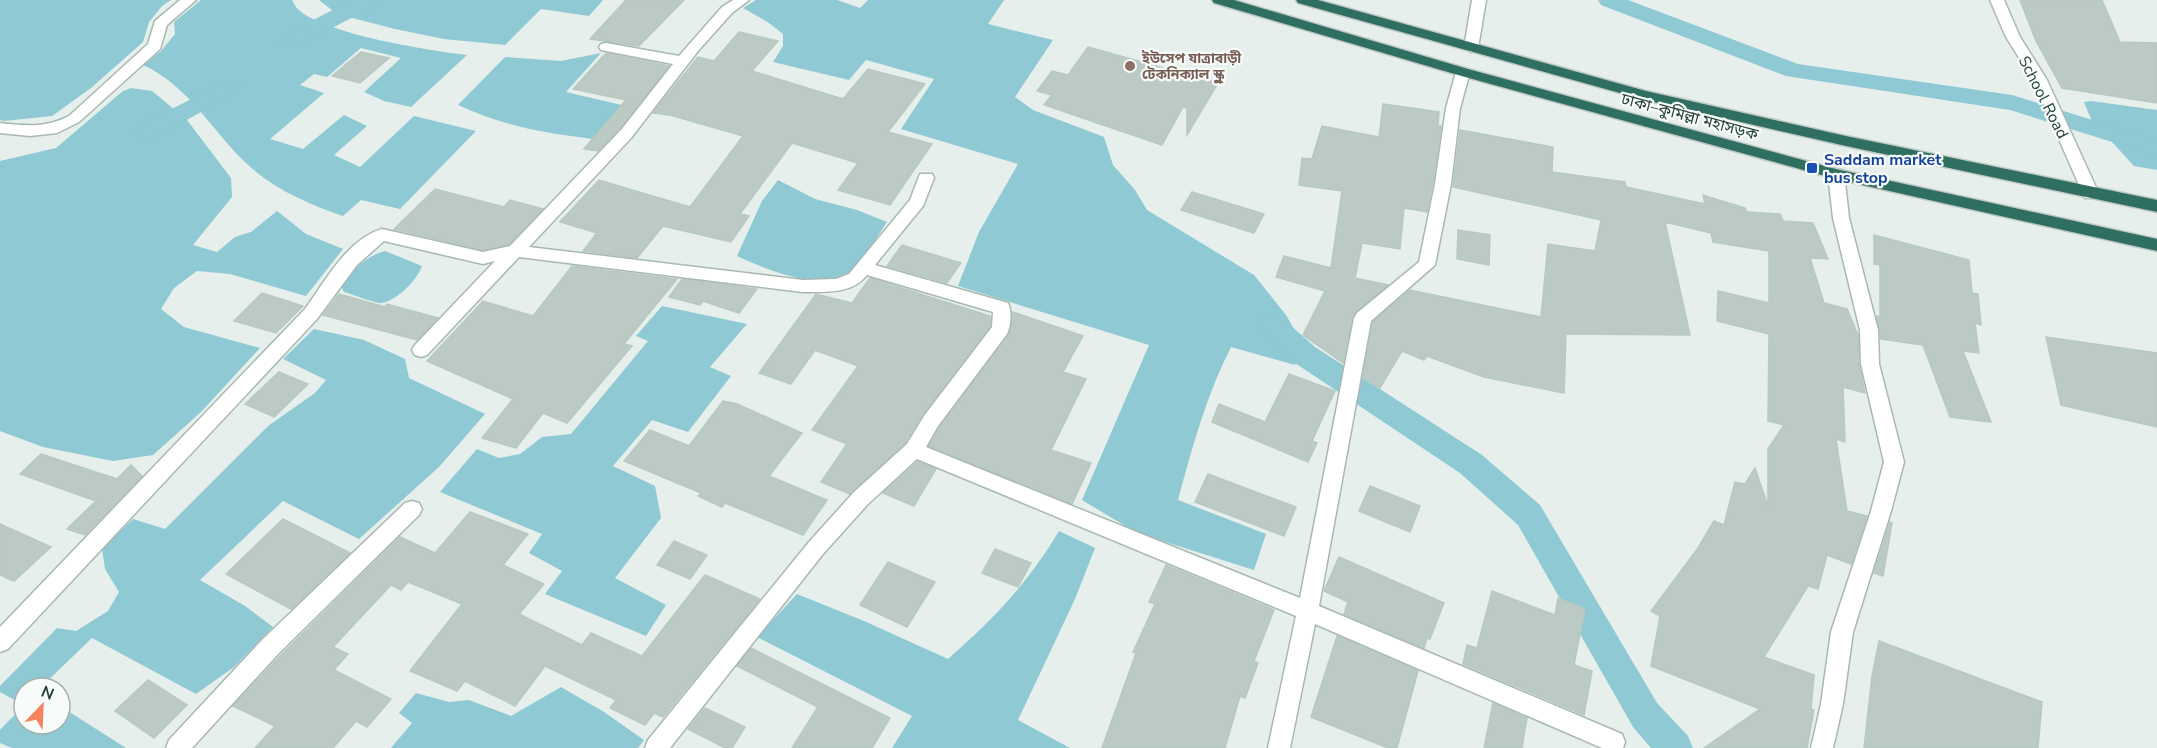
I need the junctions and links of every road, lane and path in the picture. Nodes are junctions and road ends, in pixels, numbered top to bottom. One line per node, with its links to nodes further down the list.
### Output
1 (189, 0): 11 (street)
2 (742, 0): 9 (street)
3 (1219, 0): 10 (highway, ঢাকা–কুমিল্লা মহাসড়ক)
4 (1303, 0): 8 (highway, ঢাকা–কুমিল্লা মহাসড়ক)
5 (1479, 0): 8 (street)
6 (1997, 0): 14 (street, School Road)
7 (606, 47): 9 (street)
8 (1471, 48): 14 (highway, ঢাকা–কুমিল্লা মহাসড়ক)
9 (683, 61): 17 (street)
10 (1463, 72): 12 (highway, ঢাকা–কুমিল্লা মহাসড়ক); 22 (street)
11 (0, 128)
12 (1836, 174): 16 (highway, ঢাকা–কুমিল্লা মহাসড়ক); 28 (street)
13 (926, 178): 18 (street)
14 (2091, 194): 15 (highway, ঢাকা–কুমিল্লা মহাসড়ক)
15 (2157, 206)
16 (2157, 245)
17 (515, 251): 18 (street); 19 (street); 23 (street)
18 (866, 268): 20 (street)
19 (421, 350)
20 (914, 450): 22 (street); 26 (street)
21 (412, 509): 25 (street)
22 (1307, 611): 24 (street); 27 (street)
23 (0, 642)
24 (1614, 742)
25 (177, 748)
26 (656, 748)
27 (1279, 748)
28 (1822, 748)

